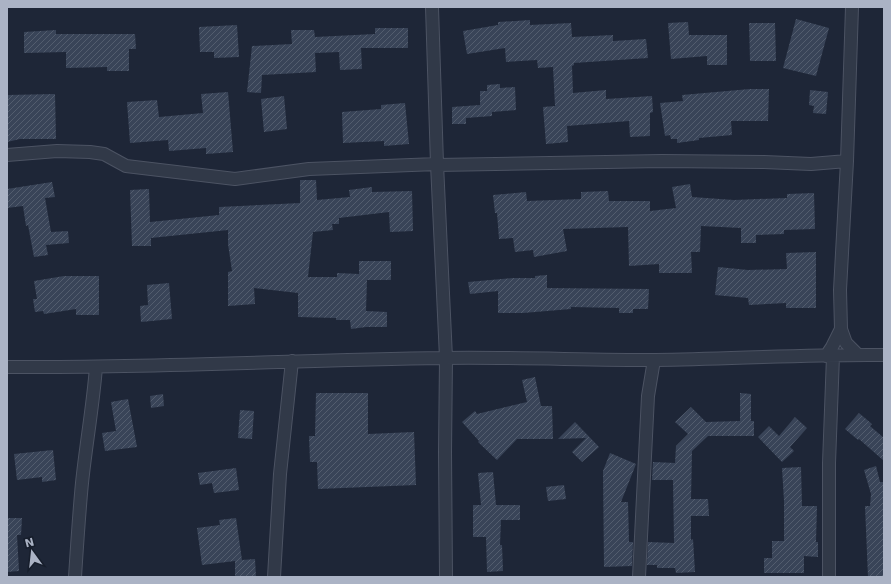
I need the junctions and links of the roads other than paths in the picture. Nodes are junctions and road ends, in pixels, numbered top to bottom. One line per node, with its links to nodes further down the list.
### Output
1 (432, 7): 5 (street)
2 (852, 7): 4 (street)
3 (7, 155): 5 (street)
4 (847, 161): 5 (street); 6 (street)
5 (437, 164): 10 (street)
6 (841, 328): 7 (street); 9 (street)
7 (858, 355): 8 (street); 9 (street)
8 (884, 355)
9 (830, 356): 11 (street); 19 (street)
10 (446, 358): 11 (street); 12 (street); 17 (street)
11 (654, 360): 18 (street)
12 (292, 361): 14 (street); 16 (street)
13 (7, 367): 14 (street)
14 (96, 368): 15 (street)
15 (75, 577)
16 (274, 577)
17 (446, 577)
18 (639, 577)
19 (829, 577)

